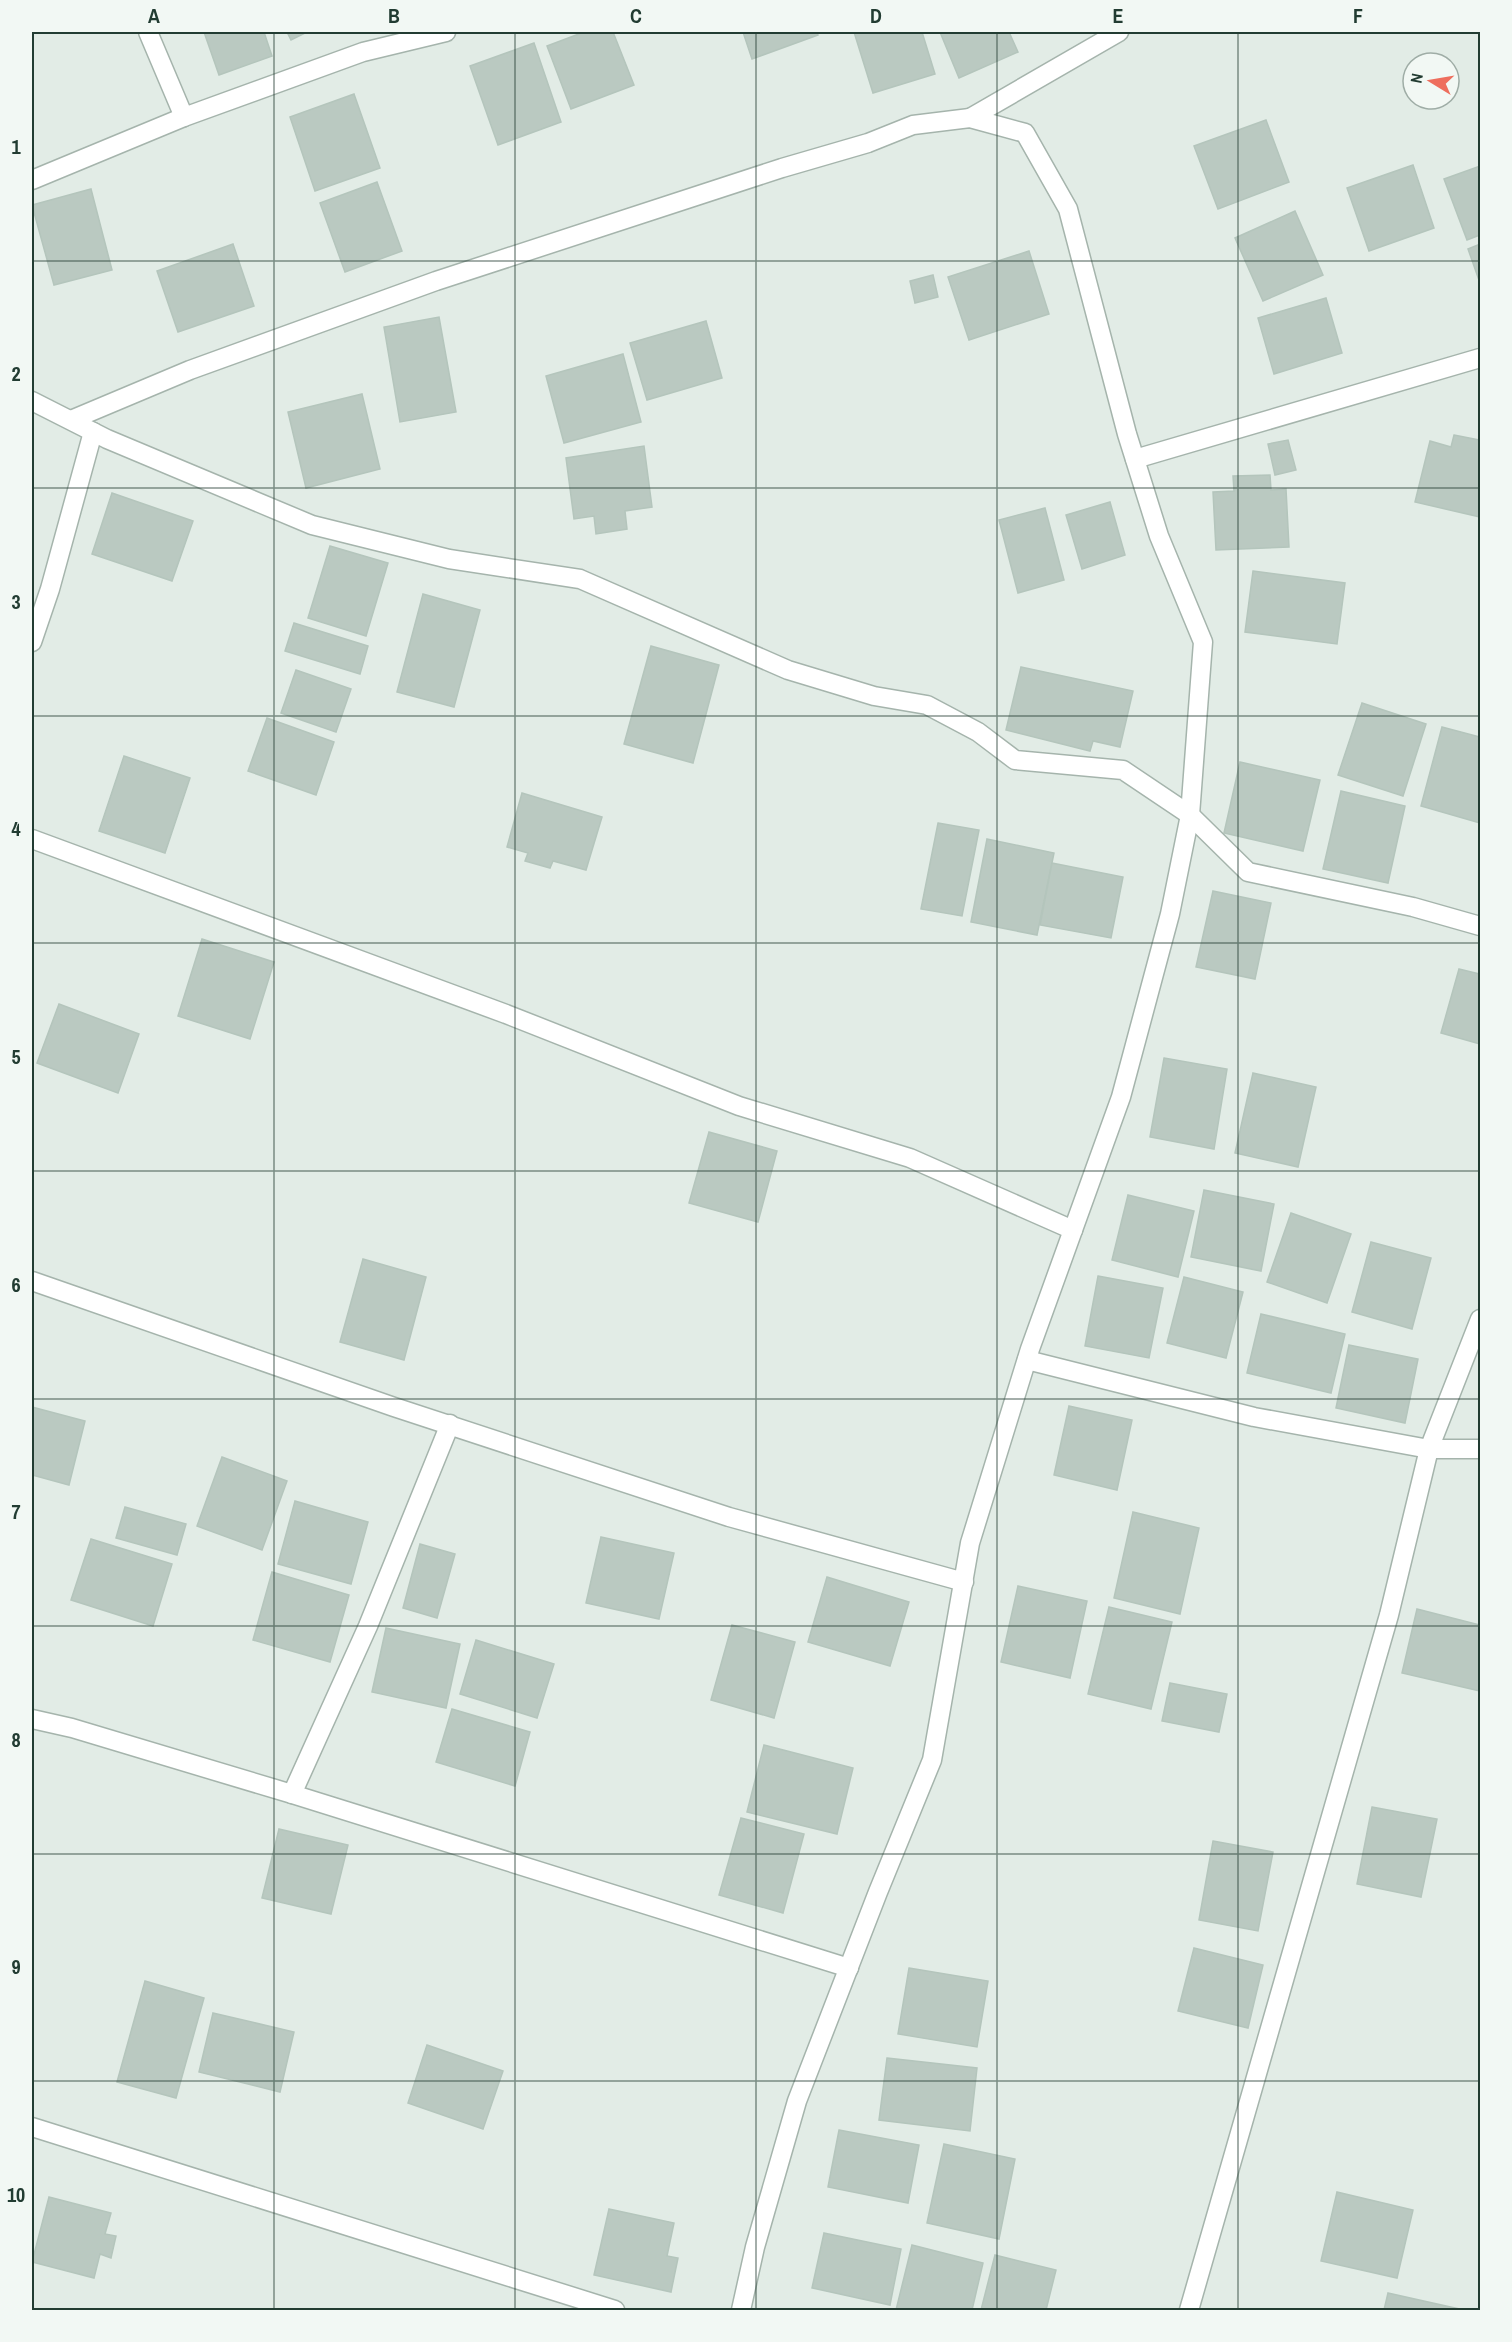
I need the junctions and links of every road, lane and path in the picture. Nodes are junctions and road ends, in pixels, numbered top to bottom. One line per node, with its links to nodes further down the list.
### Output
1 (148, 32): 4 (street)
2 (446, 32): 4 (street)
3 (1119, 32): 5 (street)
4 (184, 117): 6 (street)
5 (970, 118): 9 (street); 11 (street)
6 (32, 180)
7 (1480, 358): 11 (street)
8 (32, 401): 9 (street)
9 (71, 420): 10 (street)
10 (93, 432): 12 (street); 13 (street)
11 (1135, 459): 13 (street)
12 (32, 642)
13 (1190, 815): 15 (street); 16 (street)
14 (32, 839): 16 (street)
15 (1480, 926)
16 (1073, 1230): 19 (street)
17 (32, 1281): 20 (street)
18 (1480, 1319): 21 (street)
19 (1027, 1360): 21 (street); 23 (street)
20 (450, 1424): 23 (street); 25 (street)
21 (1429, 1449): 22 (street); 30 (street)
22 (1480, 1449)
23 (964, 1582): 26 (street)
24 (32, 1719): 25 (street)
25 (292, 1794): 26 (street)
26 (849, 1968): 29 (street)
27 (32, 2127): 28 (street)
28 (615, 2310)
29 (741, 2310)
30 (1189, 2310)

